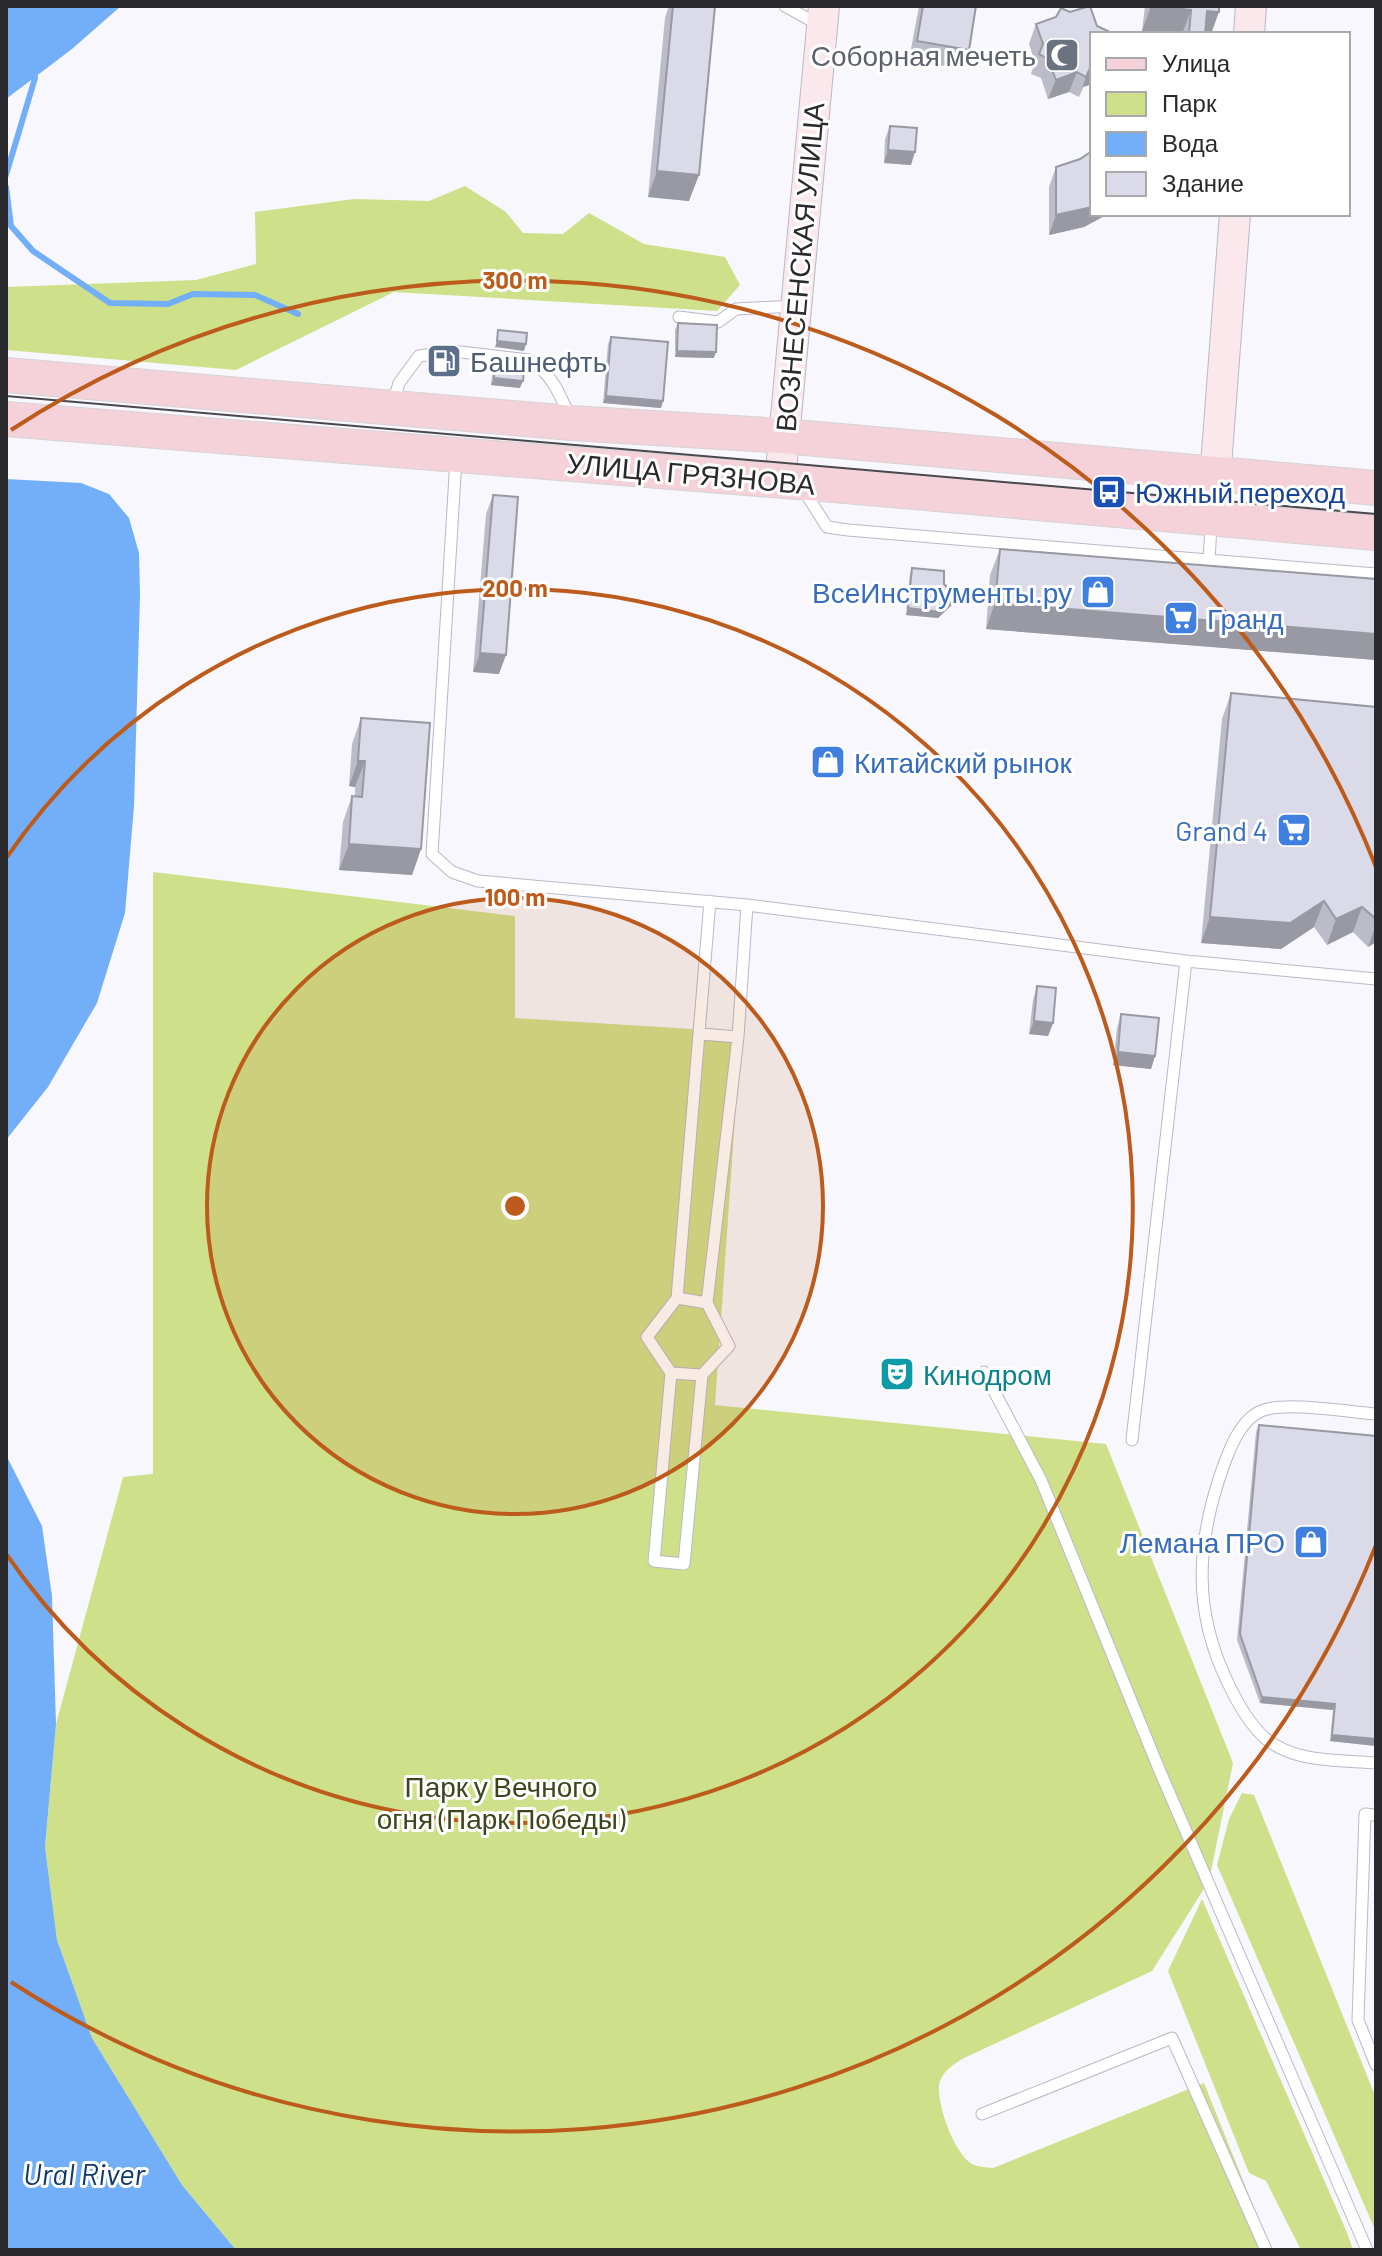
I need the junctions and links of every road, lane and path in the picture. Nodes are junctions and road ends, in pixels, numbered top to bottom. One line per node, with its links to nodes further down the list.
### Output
1 (785, 6): 3 (lane)
2 (1251, 6): 4 (street)
3 (823, 16): 6 (street, ВОЗНЕСЕНСКАЯ УЛИЦА)
4 (1249, 32)
5 (1235, 216): 14 (street)
6 (795, 306): 7 (lane); 12 (street, ВОЗНЕСЕНСКАЯ УЛИЦА)
7 (679, 317)
8 (6, 375): 9 (main road, УЛИЦА ГРЯЗНОВА)
9 (391, 407): 11 (main road, УЛИЦА ГРЯЗНОВА); 11 (lane)
10 (6, 419): 13 (main road, УЛИЦА ГРЯЗНОВА)
11 (572, 423): 12 (main road, УЛИЦА ГРЯЗНОВА)
12 (783, 436): 14 (main road, УЛИЦА ГРЯЗНОВА); 15 (street, ВОЗНЕСЕНСКАЯ УЛИЦА)
13 (456, 455): 15 (main road, УЛИЦА ГРЯЗНОВА); 21 (lane)
14 (1215, 474): 16 (main road, УЛИЦА ГРЯЗНОВА); 17 (street)
15 (789, 481): 17 (main road, УЛИЦА ГРЯЗНОВА); 19 (lane)
16 (1376, 488)
17 (1212, 519): 18 (main road, УЛИЦА ГРЯЗНОВА); 19 (lane)
18 (1376, 533)
19 (1209, 562): 20 (lane)
20 (1376, 574)
21 (710, 901): 22 (lane); 25 (lane)
22 (747, 905): 23 (lane); 26 (lane)
23 (1186, 961): 24 (lane); 33 (lane)
24 (1376, 979)
25 (701, 1034): 26 (lane); 27 (lane)
26 (738, 1037): 28 (lane)
27 (677, 1298): 28 (lane); 30 (lane)
28 (707, 1303): 31 (lane)
29 (984, 1372): 39 (lane)
30 (671, 1373): 31 (lane); 31 (lane)
31 (702, 1375)
32 (1376, 1414): 34 (lane)
33 (1132, 1440)
34 (1376, 1763)
35 (1376, 1815): 36 (lane)
36 (1376, 2065)
37 (982, 2114): 38 (lane)
38 (1266, 2250)
39 (1367, 2250)

